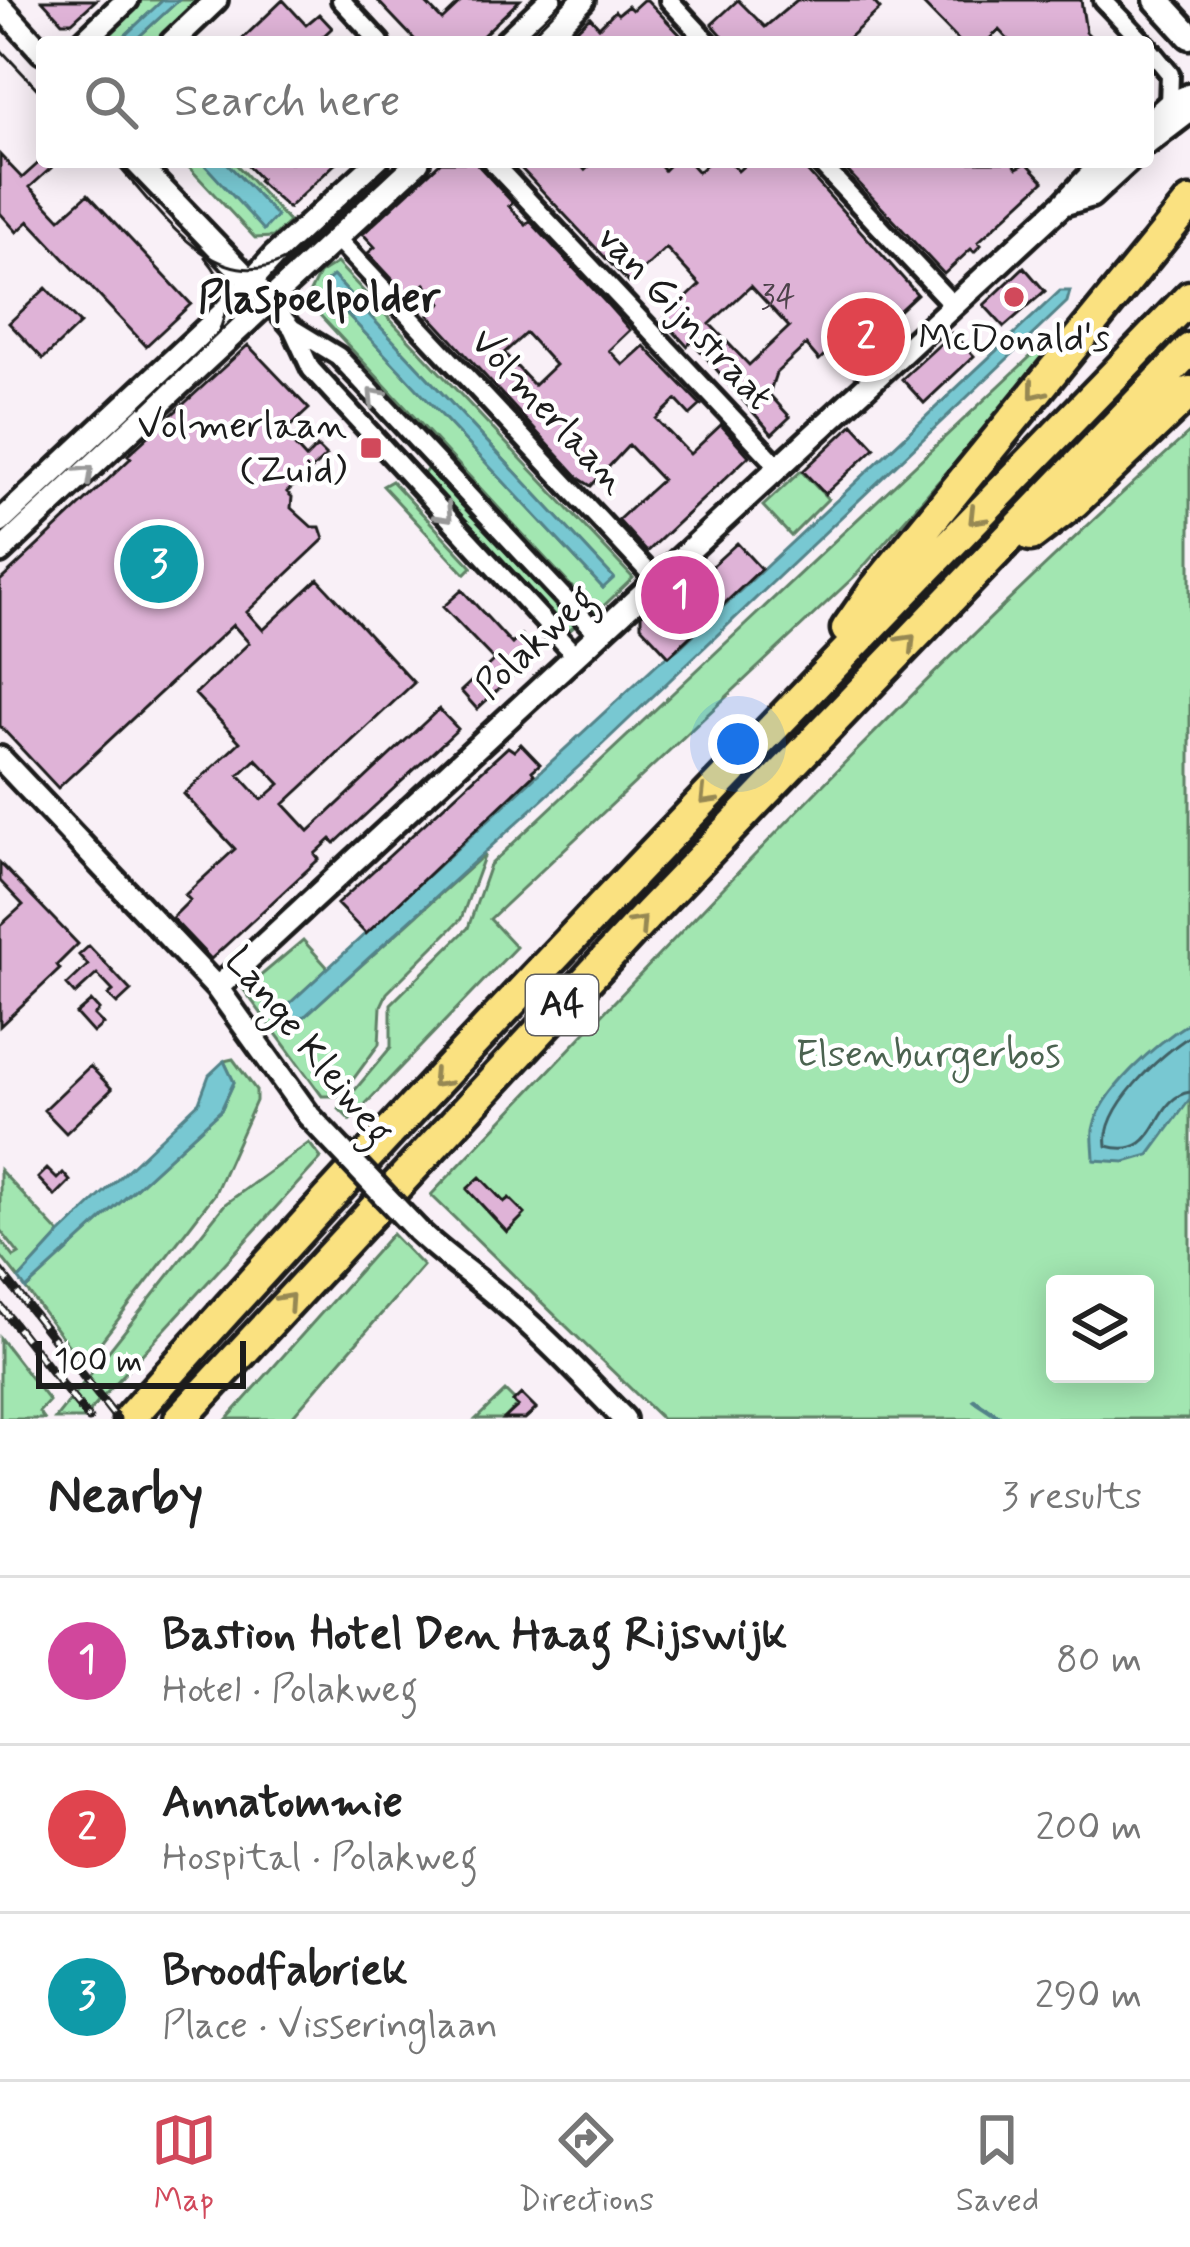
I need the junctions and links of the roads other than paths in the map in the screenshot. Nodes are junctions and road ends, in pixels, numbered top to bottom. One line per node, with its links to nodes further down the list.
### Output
1 (127, 0): 10 (street)
2 (216, 0): 11 (street)
3 (341, 0): 12 (street)
4 (550, 0): 13 (street)
5 (584, 0): 14 (street)
6 (669, 0): 15 (street)
7 (1103, 0): 16 (street)
8 (1156, 0): 17 (main road)
9 (0, 6): 18 (street)
10 (88, 36)
11 (178, 36)
12 (374, 36)
13 (512, 36)
14 (547, 36)
15 (702, 36)
16 (1137, 36)
17 (1190, 36)
18 (36, 45)
19 (1154, 55): 20 (street)
20 (1183, 103): 21 (street); 22 (street)
21 (1154, 120)
22 (1154, 136)
23 (145, 168): 33 (street)
24 (371, 168): 33 (street)
25 (412, 168): 32 (street)
26 (498, 168): 42 (street, van Gijnstraat)
27 (826, 168): 36 (street)
28 (1097, 168): 31 (street, Polakweg)
29 (1121, 168): 31 (street, Polakweg)
30 (1190, 203): 49 (highway, A4, one-way to 49)
31 (1063, 204): 36 (street, Polakweg)
32 (338, 240): 35 (street); 45 (street, Volmerlaan)
33 (250, 280): 35 (street); 43 (street)
34 (1190, 297): 49 (highway, A4, one-way to 49)
35 (268, 300): 37 (street); 44 (street, one-way to 35)
36 (952, 304): 42 (street, Polakweg)
37 (292, 328): 40 (street, one-way to 37); 41 (street)
38 (1190, 349): 46 (highway, A4)
39 (1190, 392): 46 (highway, A4)
40 (418, 442): 41 (street); 47 (street)
41 (396, 463): 48 (street, one-way to 48)
42 (779, 467): 45 (street, Polakweg)
43 (0, 522)
44 (0, 552)
45 (656, 580): 47 (street, Polakweg)
46 (950, 597): 53 (highway, A4, one-way to 46)
47 (598, 634): 48 (street, Polakweg)
48 (575, 655): 51 (street, Polakweg)
49 (788, 712): 52 (highway, A4, one-way to 52)
50 (0, 758): 51 (street, Lange Kleiweg)
51 (217, 988): 54 (street, Lange Kleiweg, bridge)
52 (129, 1419)
53 (180, 1419)
54 (624, 1419)

